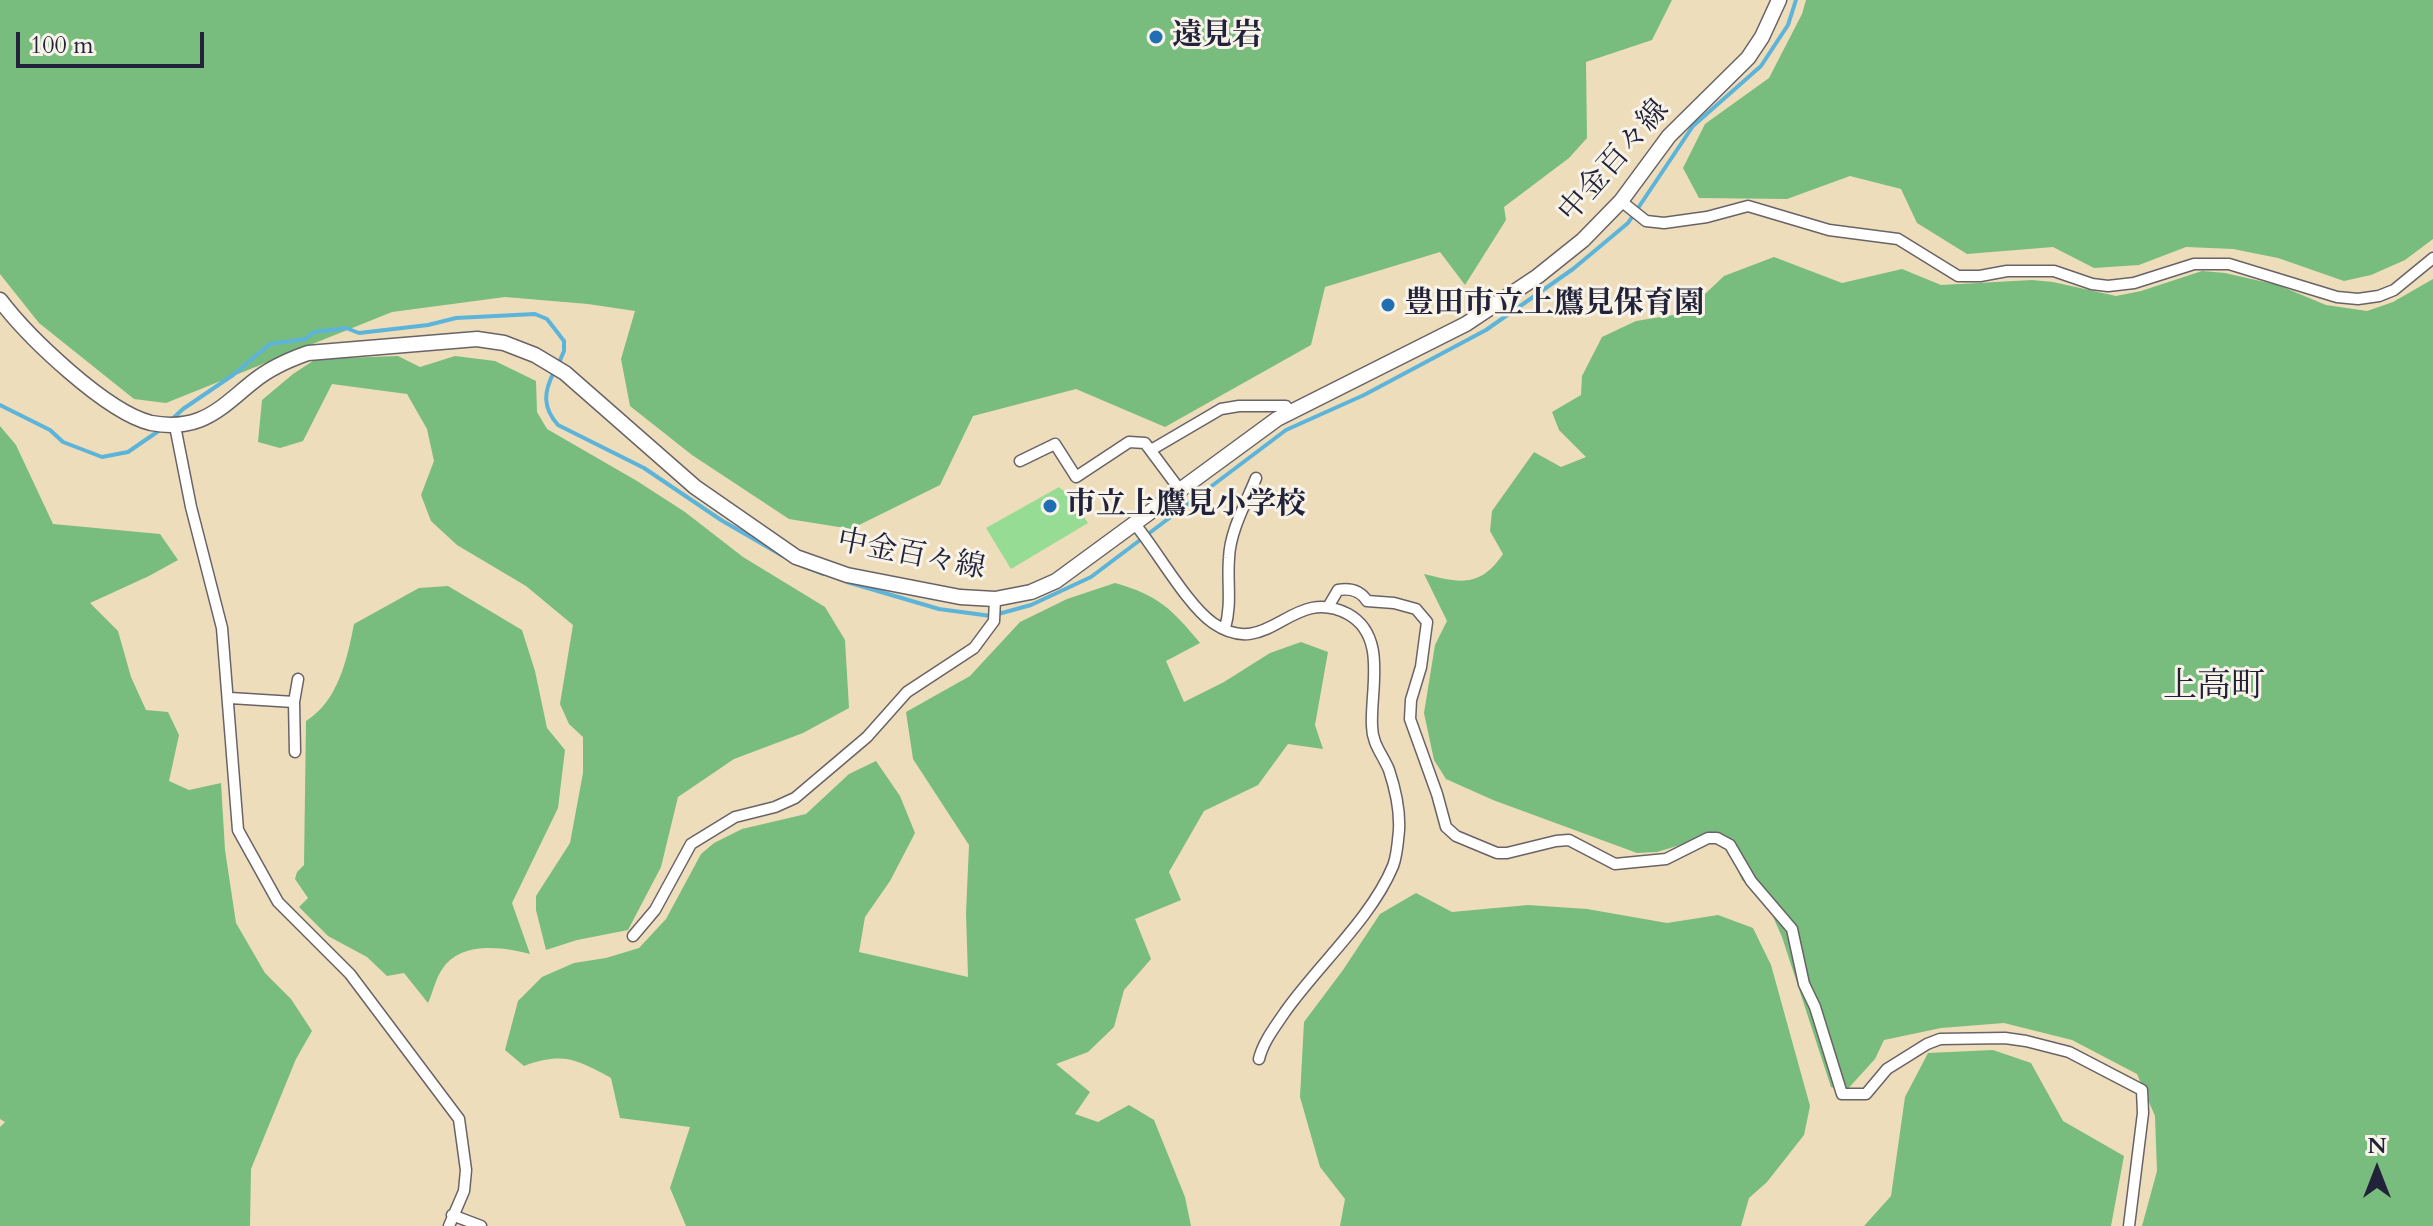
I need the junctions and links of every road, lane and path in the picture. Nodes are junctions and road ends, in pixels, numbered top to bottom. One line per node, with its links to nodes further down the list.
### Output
1 (1779, 0): 2 (main road, 中金百々線)
2 (1624, 204): 3 (street); 5 (main road, 中金百々線)
3 (2433, 258)
4 (0, 300): 6 (main road, 中金百々線)
5 (1290, 412): 7 (street); 10 (main road, 中金百々線)
6 (175, 426): 12 (main road, 中金百々線); 16 (street)
7 (1151, 450): 8 (street); 10 (street)
8 (1020, 461)
9 (1256, 478): 14 (street)
10 (1180, 490): 11 (main road, 中金百々線)
11 (1136, 525): 12 (main road, 中金百々線); 14 (street)
12 (994, 602): 19 (street)
13 (1328, 607): 14 (street); 20 (street); 23 (street)
14 (1225, 628)
15 (298, 679): 17 (street)
16 (230, 698): 17 (street); 21 (street)
17 (294, 702): 18 (street)
18 (295, 752)
19 (633, 936)
20 (1259, 1059)
21 (451, 1220): 22 (street)
22 (481, 1226)
23 (2129, 1226)

